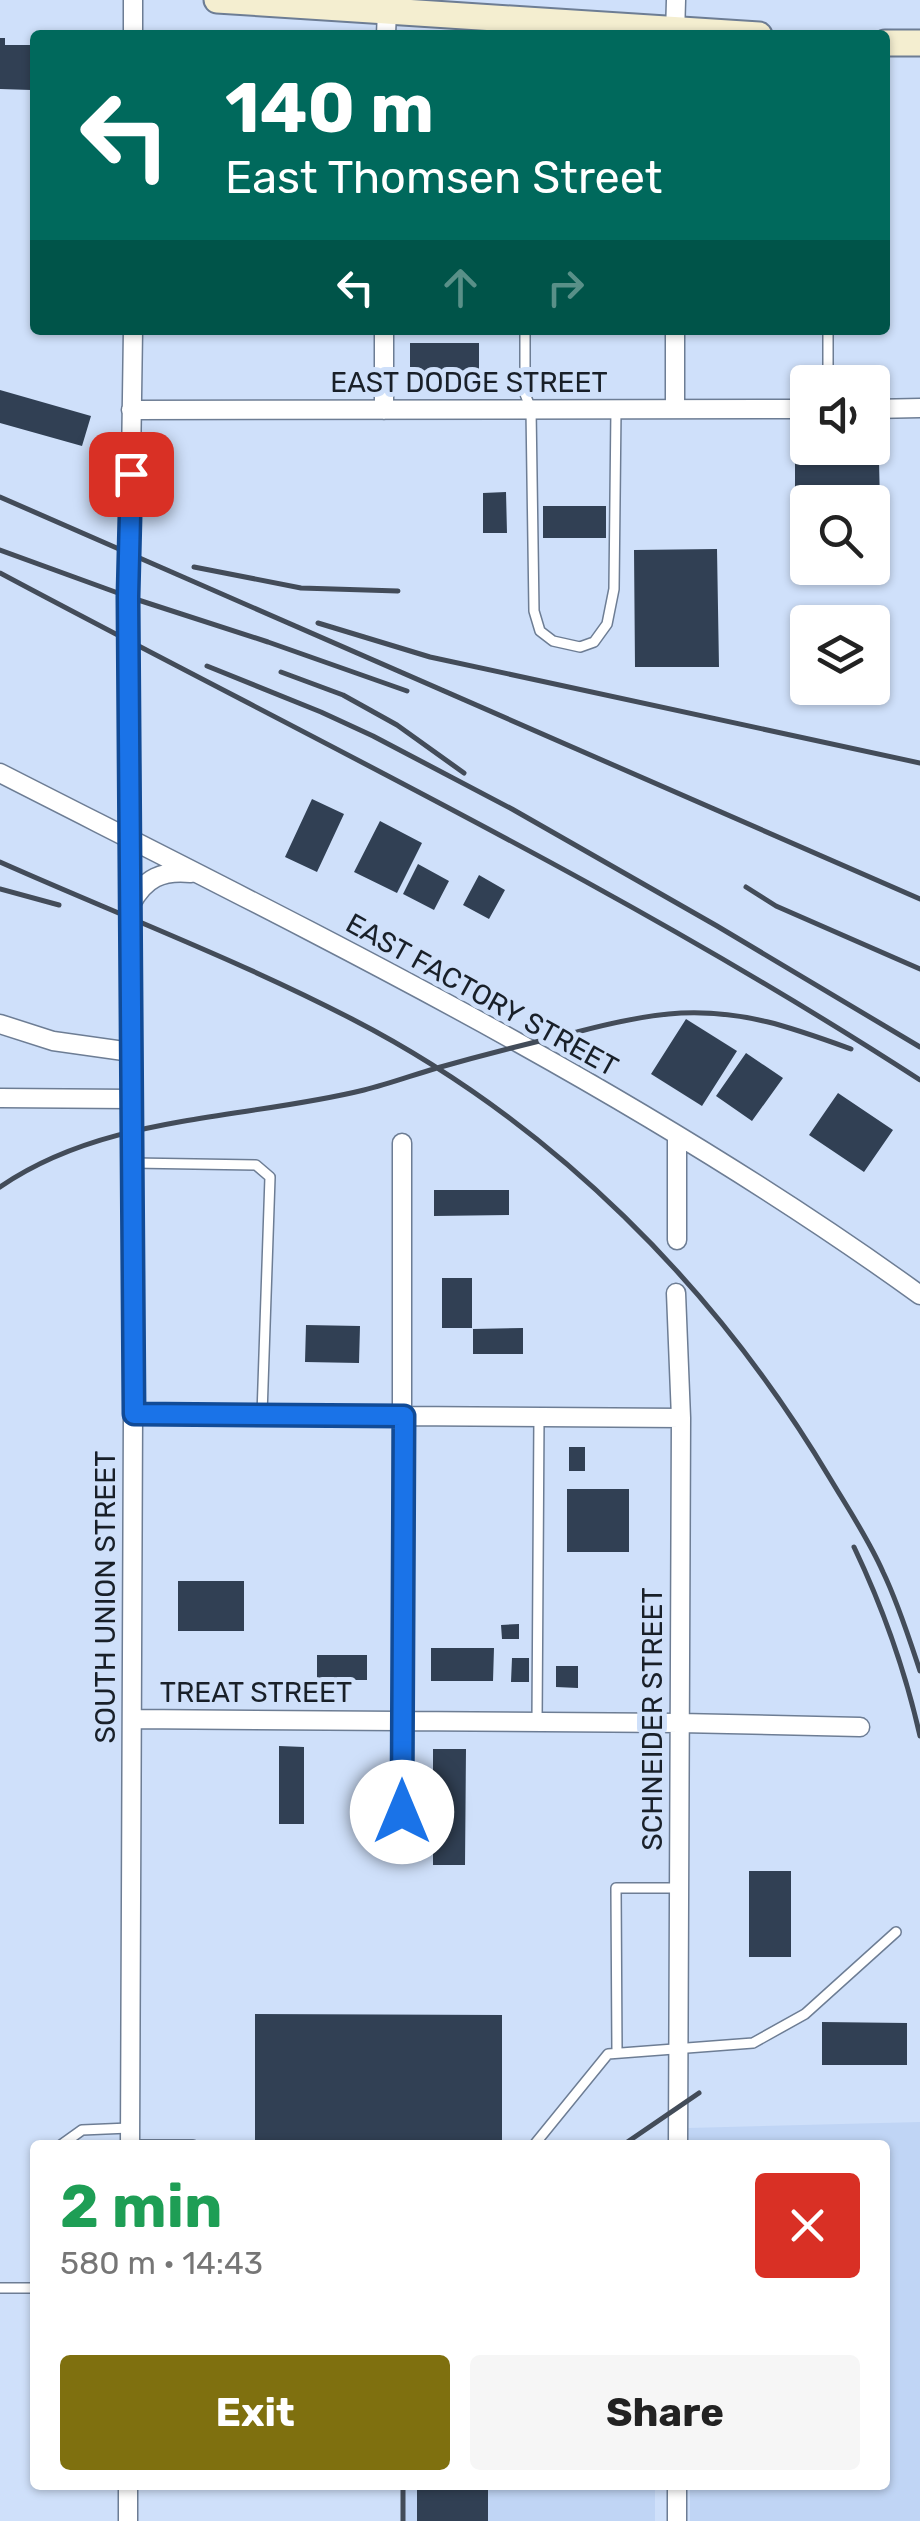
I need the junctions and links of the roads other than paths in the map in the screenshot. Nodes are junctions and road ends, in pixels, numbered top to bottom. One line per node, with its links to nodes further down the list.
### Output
1 (133, 0): 5 (street)
2 (217, 0): 4 (main road)
3 (676, 0): 7 (street)
4 (387, 15): 6 (main road)
5 (133, 30)
6 (641, 30)
7 (675, 30)
8 (890, 43): 9 (main road)
9 (920, 43)
10 (132, 335): 22 (street, SOUTH UNION STREET)
11 (384, 335): 23 (street)
12 (525, 335): 19 (lane)
13 (676, 335): 16 (street)
14 (828, 335): 15 (lane)
15 (828, 365)
16 (676, 408): 20 (street, EAST DODGE STREET); 21 (street, EAST DODGE STREET)
17 (890, 408): 18 (street)
18 (920, 408)
19 (531, 409): 20 (street, EAST DODGE STREET); 20 (lane); 23 (street, EAST DODGE STREET)
20 (616, 409)
21 (790, 409)
22 (131, 410): 23 (street, EAST DODGE STREET); 25 (street, SOUTH UNION STREET)
23 (384, 410)
24 (0, 773): 25 (street, EAST FACTORY STREET)
25 (131, 840): 26 (street, EAST FACTORY STREET); 27 (street, SOUTH UNION STREET)
26 (197, 874): 27 (street); 32 (street, EAST FACTORY STREET)
27 (131, 904): 29 (street, SOUTH UNION STREET)
28 (0, 1024): 29 (street)
29 (131, 1052): 31 (street, SOUTH UNION STREET)
30 (0, 1098): 31 (street)
31 (131, 1099): 34 (street, SOUTH UNION STREET)
32 (677, 1136): 35 (street); 37 (street, EAST FACTORY STREET)
33 (402, 1143): 40 (street)
34 (132, 1164): 38 (street, SOUTH UNION STREET); 39 (lane)
35 (677, 1240)
36 (676, 1293): 42 (street, SCHNEIDER STREET)
37 (920, 1295)
38 (134, 1414): 39 (street); 43 (street, SOUTH UNION STREET)
39 (262, 1415): 40 (street)
40 (404, 1416): 41 (street); 44 (street)
41 (539, 1416): 42 (street); 45 (lane)
42 (681, 1418): 46 (street, SCHNEIDER STREET)
43 (132, 1719): 44 (street, TREAT STREET); 54 (street, SOUTH UNION STREET)
44 (403, 1720): 45 (street, TREAT STREET); 48 (street)
45 (537, 1722): 46 (street, TREAT STREET)
46 (680, 1723): 47 (street, TREAT STREET); 49 (street, SCHNEIDER STREET)
47 (860, 1727)
48 (402, 1843)
49 (679, 1888): 51 (street, SCHNEIDER STREET); 52 (lane)
50 (896, 1932): 51 (lane)
51 (678, 2047): 52 (lane); 56 (street, SCHNEIDER STREET)
52 (617, 2053): 55 (lane)
53 (69, 2140): 54 (lane)
54 (132, 2140)
55 (538, 2140)
56 (678, 2140)
57 (0, 2288): 58 (lane)
58 (30, 2288)
59 (128, 2490): 61 (street)
60 (677, 2490): 62 (street)
61 (128, 2521)
62 (677, 2521)

